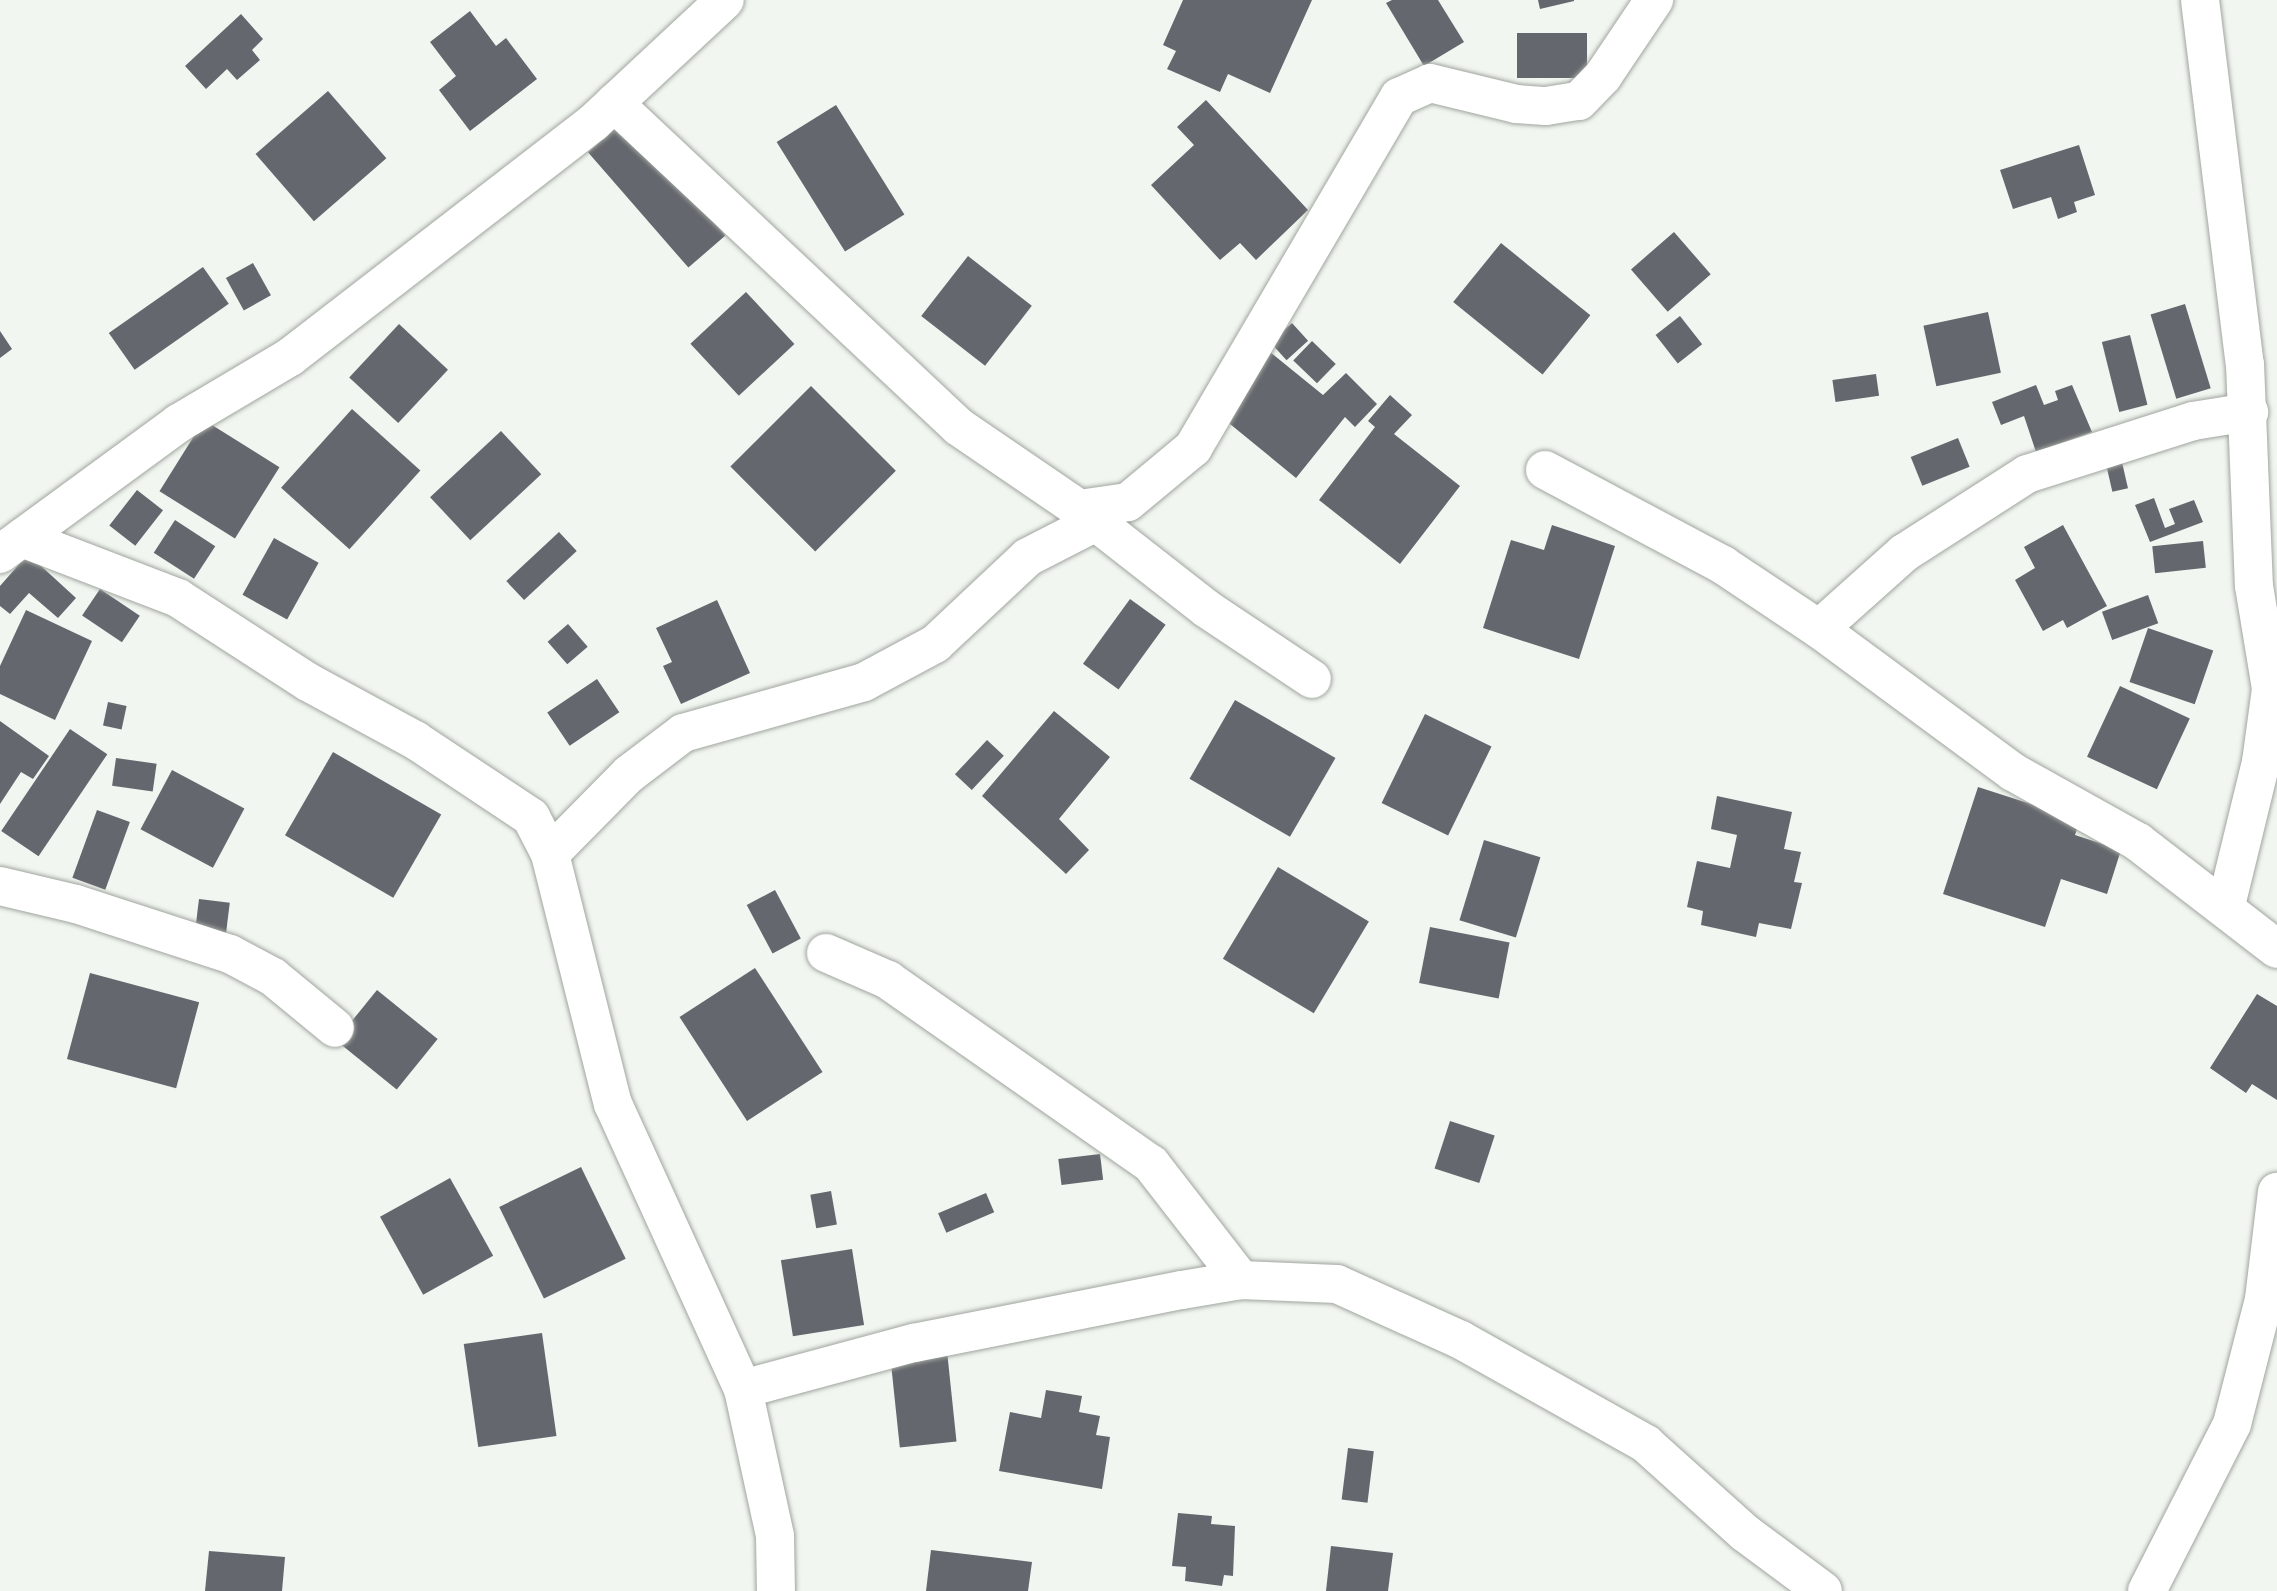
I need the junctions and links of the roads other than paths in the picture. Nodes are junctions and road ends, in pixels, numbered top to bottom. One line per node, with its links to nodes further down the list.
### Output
1 (725, 0): 4 (street)
2 (1654, 0): 7 (street)
3 (2200, 0): 5 (street)
4 (614, 103): 7 (street); 8 (street)
5 (2249, 412): 9 (street); 11 (street)
6 (1545, 470): 9 (street)
7 (1087, 516): 10 (street); 12 (street)
8 (11, 546): 12 (street)
9 (1819, 629): 14 (street)
10 (1312, 679)
11 (2274, 687): 14 (street)
12 (550, 854): 20 (street)
13 (0, 886): 17 (street)
14 (2226, 906): 15 (street)
15 (2277, 949)
16 (826, 953): 19 (street)
17 (335, 1028)
18 (2277, 1192): 23 (street)
19 (1241, 1280): 20 (street); 22 (street)
20 (743, 1389): 21 (street)
21 (776, 1591)
22 (1823, 1591)
23 (2147, 1591)

